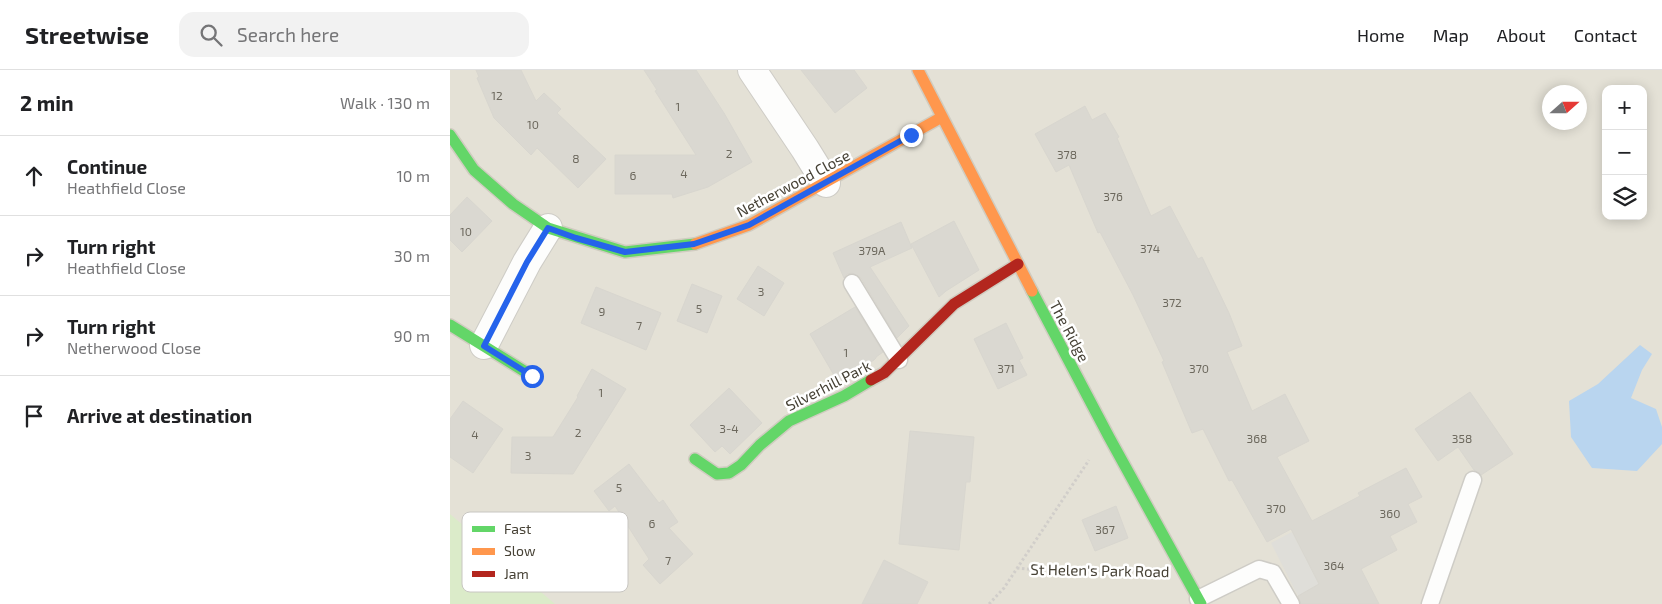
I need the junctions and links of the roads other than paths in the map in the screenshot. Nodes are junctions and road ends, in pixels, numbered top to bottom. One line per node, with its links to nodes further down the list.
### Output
1 (752, 70): 5 (street)
2 (918, 70): 3 (street, The Ridge)
3 (942, 117): 5 (street, Netherwood Close); 7 (street, The Ridge)
4 (450, 135): 6 (street, Netherwood Close)
5 (826, 183): 6 (street, Netherwood Close)
6 (548, 228): 10 (street)
7 (1018, 264): 11 (street, Silverhill Park); 15 (street, The Ridge)
8 (852, 283): 11 (lane)
9 (450, 325): 10 (street)
10 (484, 346): 12 (street)
11 (899, 360): 13 (street, Silverhill Park)
12 (532, 376)
13 (695, 459)
14 (1472, 480): 17 (lane)
15 (1199, 602): 16 (lane)
16 (1291, 604)
17 (1430, 604)

